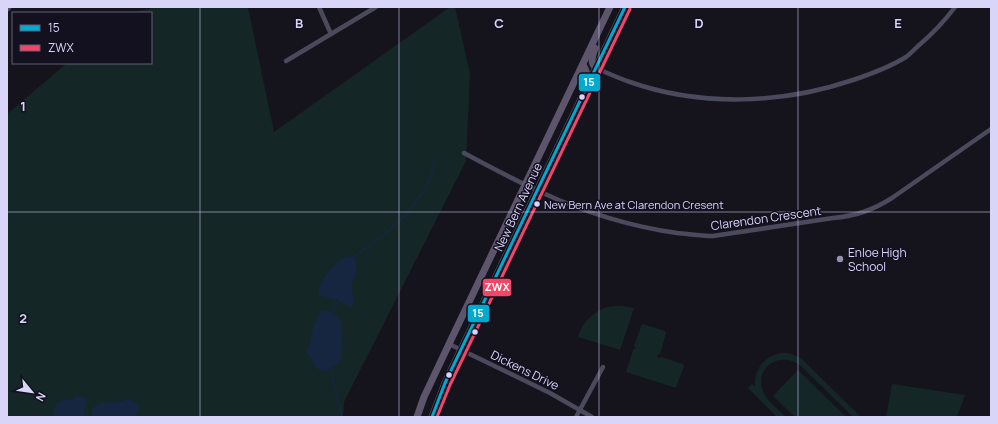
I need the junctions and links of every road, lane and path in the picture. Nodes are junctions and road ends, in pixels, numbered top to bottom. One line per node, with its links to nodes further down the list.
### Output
1 (319, 7): 7 (street)
2 (376, 7): 7 (street)
3 (610, 7): 6 (main road, New Bern Avenue)
4 (624, 7): 10 (main road, New Bern Avenue)
5 (954, 7): 10 (street)
6 (602, 23): 9 (main road, New Bern Avenue); 10 (main road)
7 (331, 34): 8 (street)
8 (286, 61)
9 (583, 65): 11 (main road); 14 (main road, New Bern Avenue)
10 (596, 68): 11 (main road, New Bern Avenue)
11 (574, 116): 15 (main road, New Bern Avenue)
12 (991, 129): 15 (street, Clarendon Crescent)
13 (464, 153): 14 (street, Clarendon Crescent)
14 (525, 184): 15 (street, Clarendon Crescent); 16 (main road, New Bern Avenue)
15 (538, 190): 17 (main road, New Bern Avenue)
16 (448, 344): 17 (street, Dickens Drive); 20 (main road, New Bern Avenue)
17 (461, 350): 19 (street, Dickens Drive); 21 (main road, New Bern Avenue)
18 (603, 367): 19 (street)
19 (580, 410): 22 (street); 23 (street, Dickens Drive)
20 (417, 417)
21 (432, 417)
22 (576, 417)
23 (592, 417)

